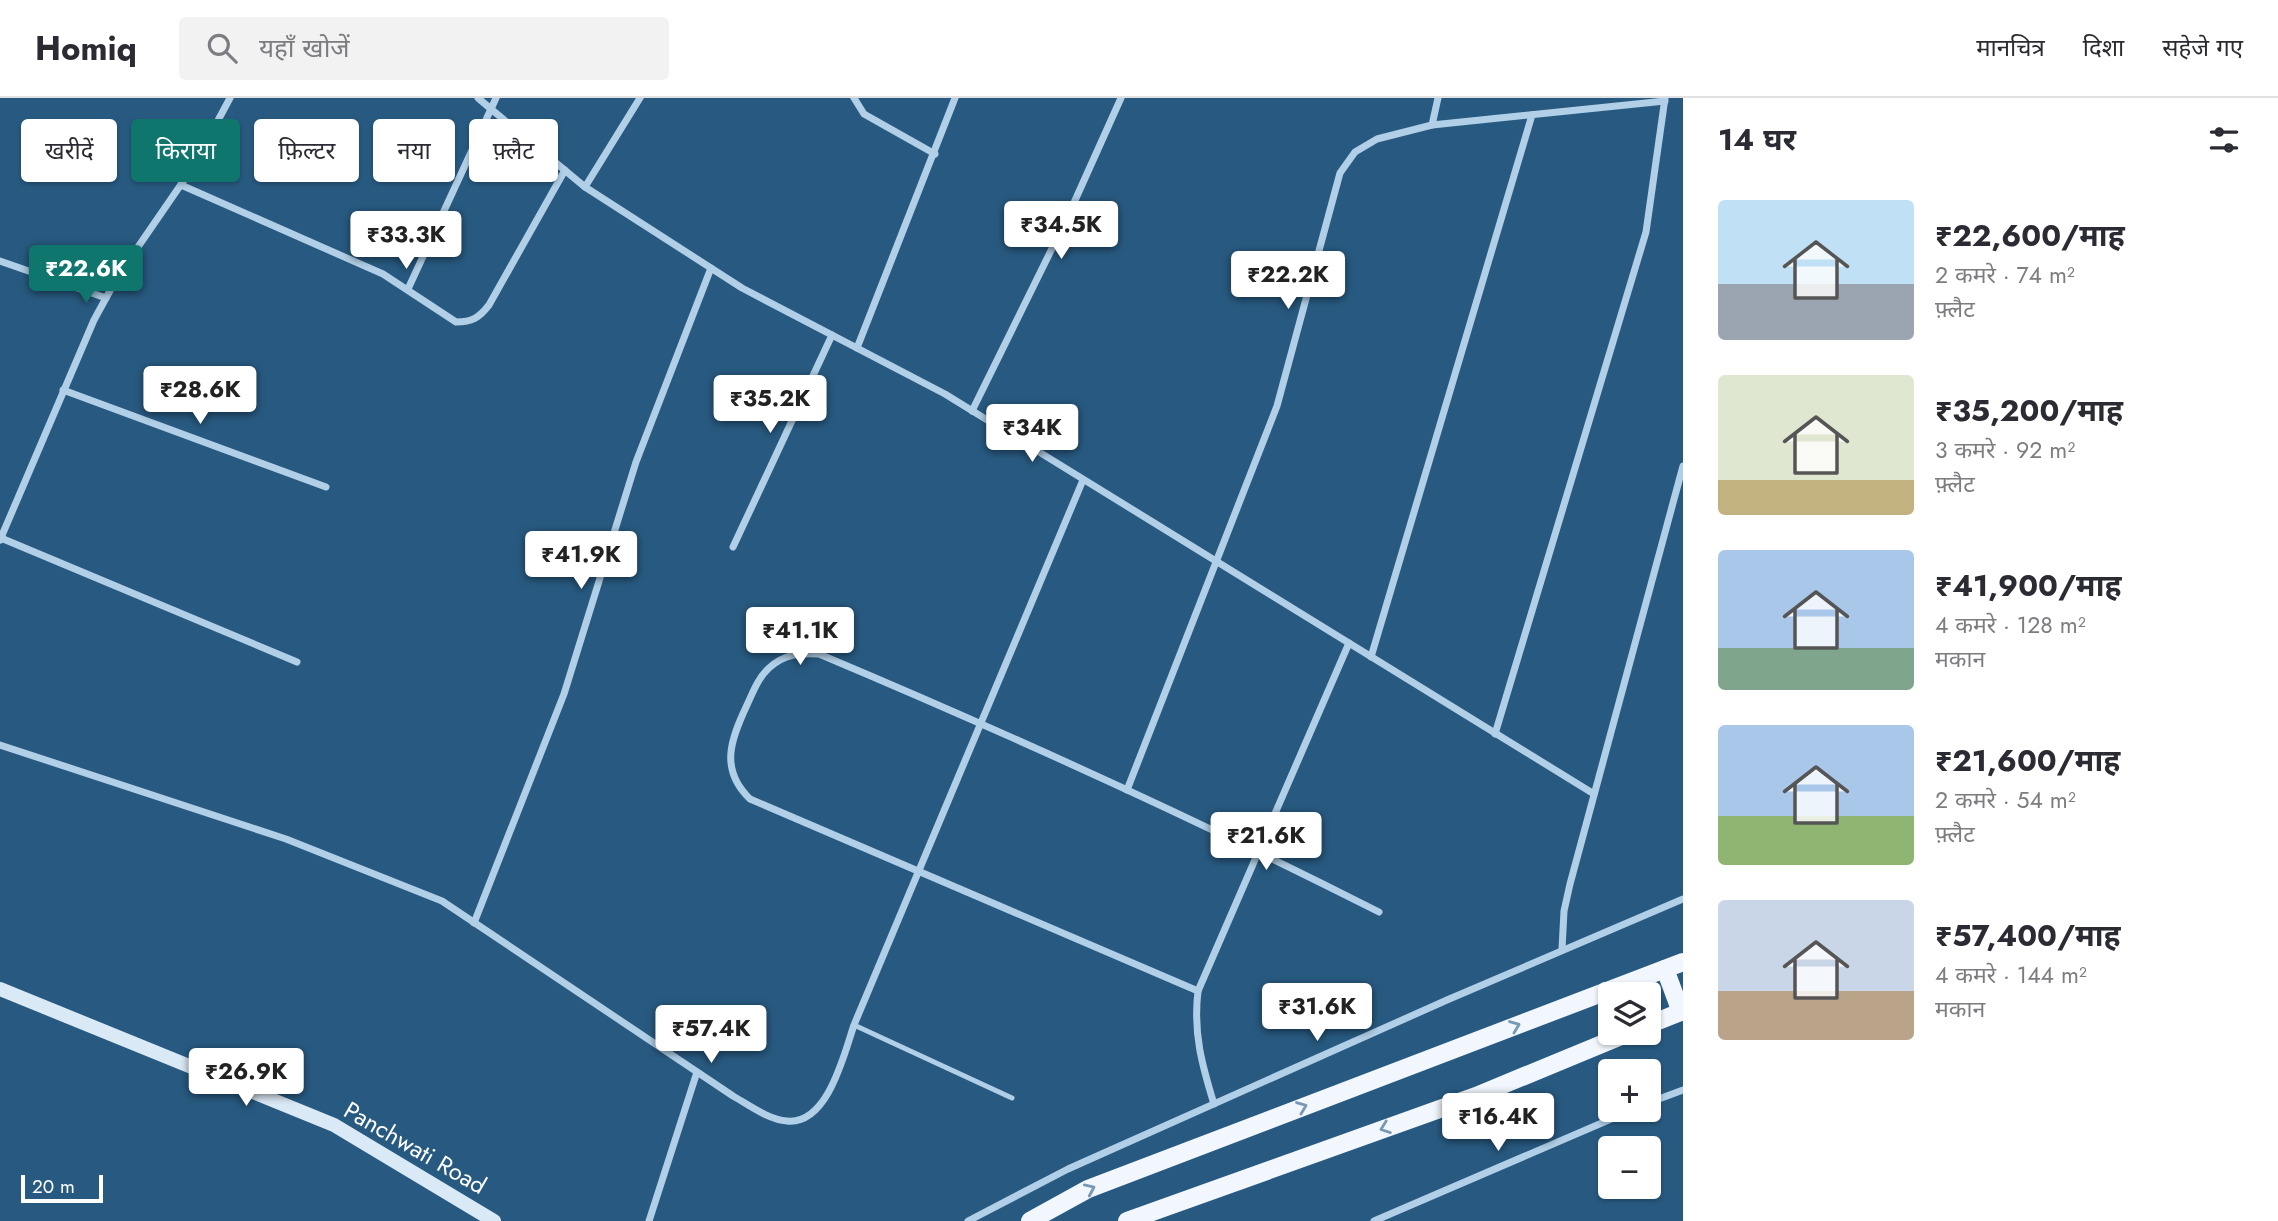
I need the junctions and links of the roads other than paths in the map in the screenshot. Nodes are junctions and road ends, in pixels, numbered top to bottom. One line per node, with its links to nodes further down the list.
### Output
1 (230, 98): 15 (street)
2 (478, 98): 10 (street)
3 (496, 98): 10 (street)
4 (640, 98): 16 (street)
5 (855, 98): 13 (street)
6 (955, 98): 13 (street)
7 (1121, 98): 24 (street)
8 (1437, 98): 12 (street)
9 (1665, 99): 11 (street); 35 (street)
10 (491, 109): 14 (street); 19 (street)
11 (1532, 115): 12 (street); 32 (street)
12 (1432, 125): 30 (street)
13 (935, 153): 22 (street)
14 (565, 170): 16 (street); 19 (street)
15 (181, 185): 19 (street); 20 (street)
16 (585, 187): 18 (street)
17 (0, 261): 20 (street)
18 (711, 268): 21 (street); 43 (street)
19 (408, 289)
20 (106, 298): 23 (street)
21 (832, 335): 22 (street); 29 (street)
22 (857, 348): 24 (street)
23 (63, 390): 27 (street); 28 (street)
24 (972, 411): 26 (street)
25 (1683, 466): 38 (street)
26 (1083, 480): 30 (street); 34 (street)
27 (326, 487)
28 (0, 539): 33 (street)
29 (733, 547)
30 (1218, 562): 31 (street); 37 (street)
31 (1349, 643): 32 (street); 39 (street)
32 (1371, 657): 35 (street)
33 (297, 662)
34 (983, 723): 37 (street); 40 (street); 40 (street)
35 (1495, 733): 38 (street)
36 (0, 745): 43 (street)
37 (1127, 790): 39 (street)
38 (1594, 794): 44 (street)
39 (1259, 852): 42 (street); 48 (street)
40 (919, 873): 48 (street); 51 (street)
41 (1683, 899): 44 (street)
42 (1380, 912)
43 (474, 923): 53 (street)
44 (1562, 949): 57 (street)
45 (1683, 962): 46 (main road)
46 (1665, 969): 49 (main road); 62 (main road, one-way to 46)
47 (0, 989): 59 (street, Panchwati Road)
48 (1198, 992): 57 (street)
49 (1682, 1012): 50 (main road)
50 (1661, 1021)
51 (854, 1025): 53 (street); 55 (lane)
52 (1600, 1045): 63 (main road, one-way to 63)
53 (697, 1072): 60 (street)
54 (1683, 1090): 56 (street)
55 (1012, 1098)
56 (1661, 1098)
57 (1214, 1104): 61 (street)
58 (1604, 1122): 64 (street)
59 (494, 1221)
60 (649, 1221)
61 (968, 1221)
62 (1030, 1221)
63 (1127, 1221)
64 (1374, 1221)

